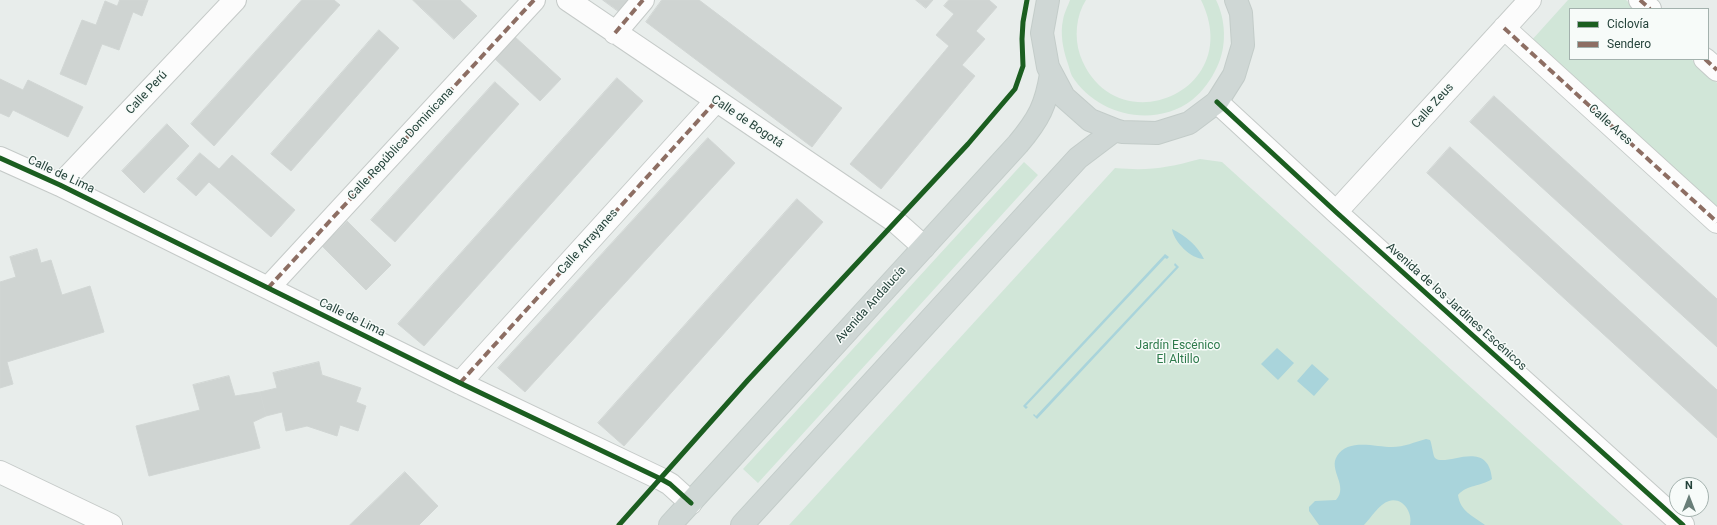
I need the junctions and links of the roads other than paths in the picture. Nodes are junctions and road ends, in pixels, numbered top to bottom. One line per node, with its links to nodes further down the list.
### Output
1 (235, 0): 19 (street, Calle Perú)
2 (534, 0): 23 (street, Calle República Dominicana)
3 (568, 0): 11 (street, Calle de Bogotá)
4 (643, 0): 11 (street)
5 (1048, 0): 14 (main road)
6 (1530, 0): 10 (street, Calle Zeus)
7 (1640, 0): 9 (street)
8 (1237, 1): 16 (main road)
9 (1649, 8)
10 (1504, 28): 20 (street, Calle Zeus); 21 (street, Calle Ares)
11 (615, 33): 15 (street, Calle de Bogotá)
12 (1706, 60): 13 (street)
13 (1717, 70)
14 (1051, 74): 17 (main road); 22 (main road, Avenida Andalucía)
15 (716, 101): 22 (street, Calle de Bogotá); 24 (street, Calle Arrayanes)
16 (1217, 102): 17 (main road); 20 (street, Avenida de los Jardines Escénicos)
17 (1115, 130): 29 (main road)
18 (0, 158): 19 (street, Calle de Lima)
19 (60, 185): 23 (street, Calle de Lima)
20 (1336, 212): 30 (street, Avenida de los Jardines Escénicos)
21 (1717, 222)
22 (924, 247): 26 (main road, Avenida Andalucía)
23 (268, 288): 24 (street, Calle de Lima)
24 (460, 383): 26 (street, Calle de Lima)
25 (0, 472): 27 (street)
26 (690, 503): 28 (main road, Avenida Andalucía)
27 (111, 525)
28 (670, 525)
29 (742, 525)
30 (1683, 525)

